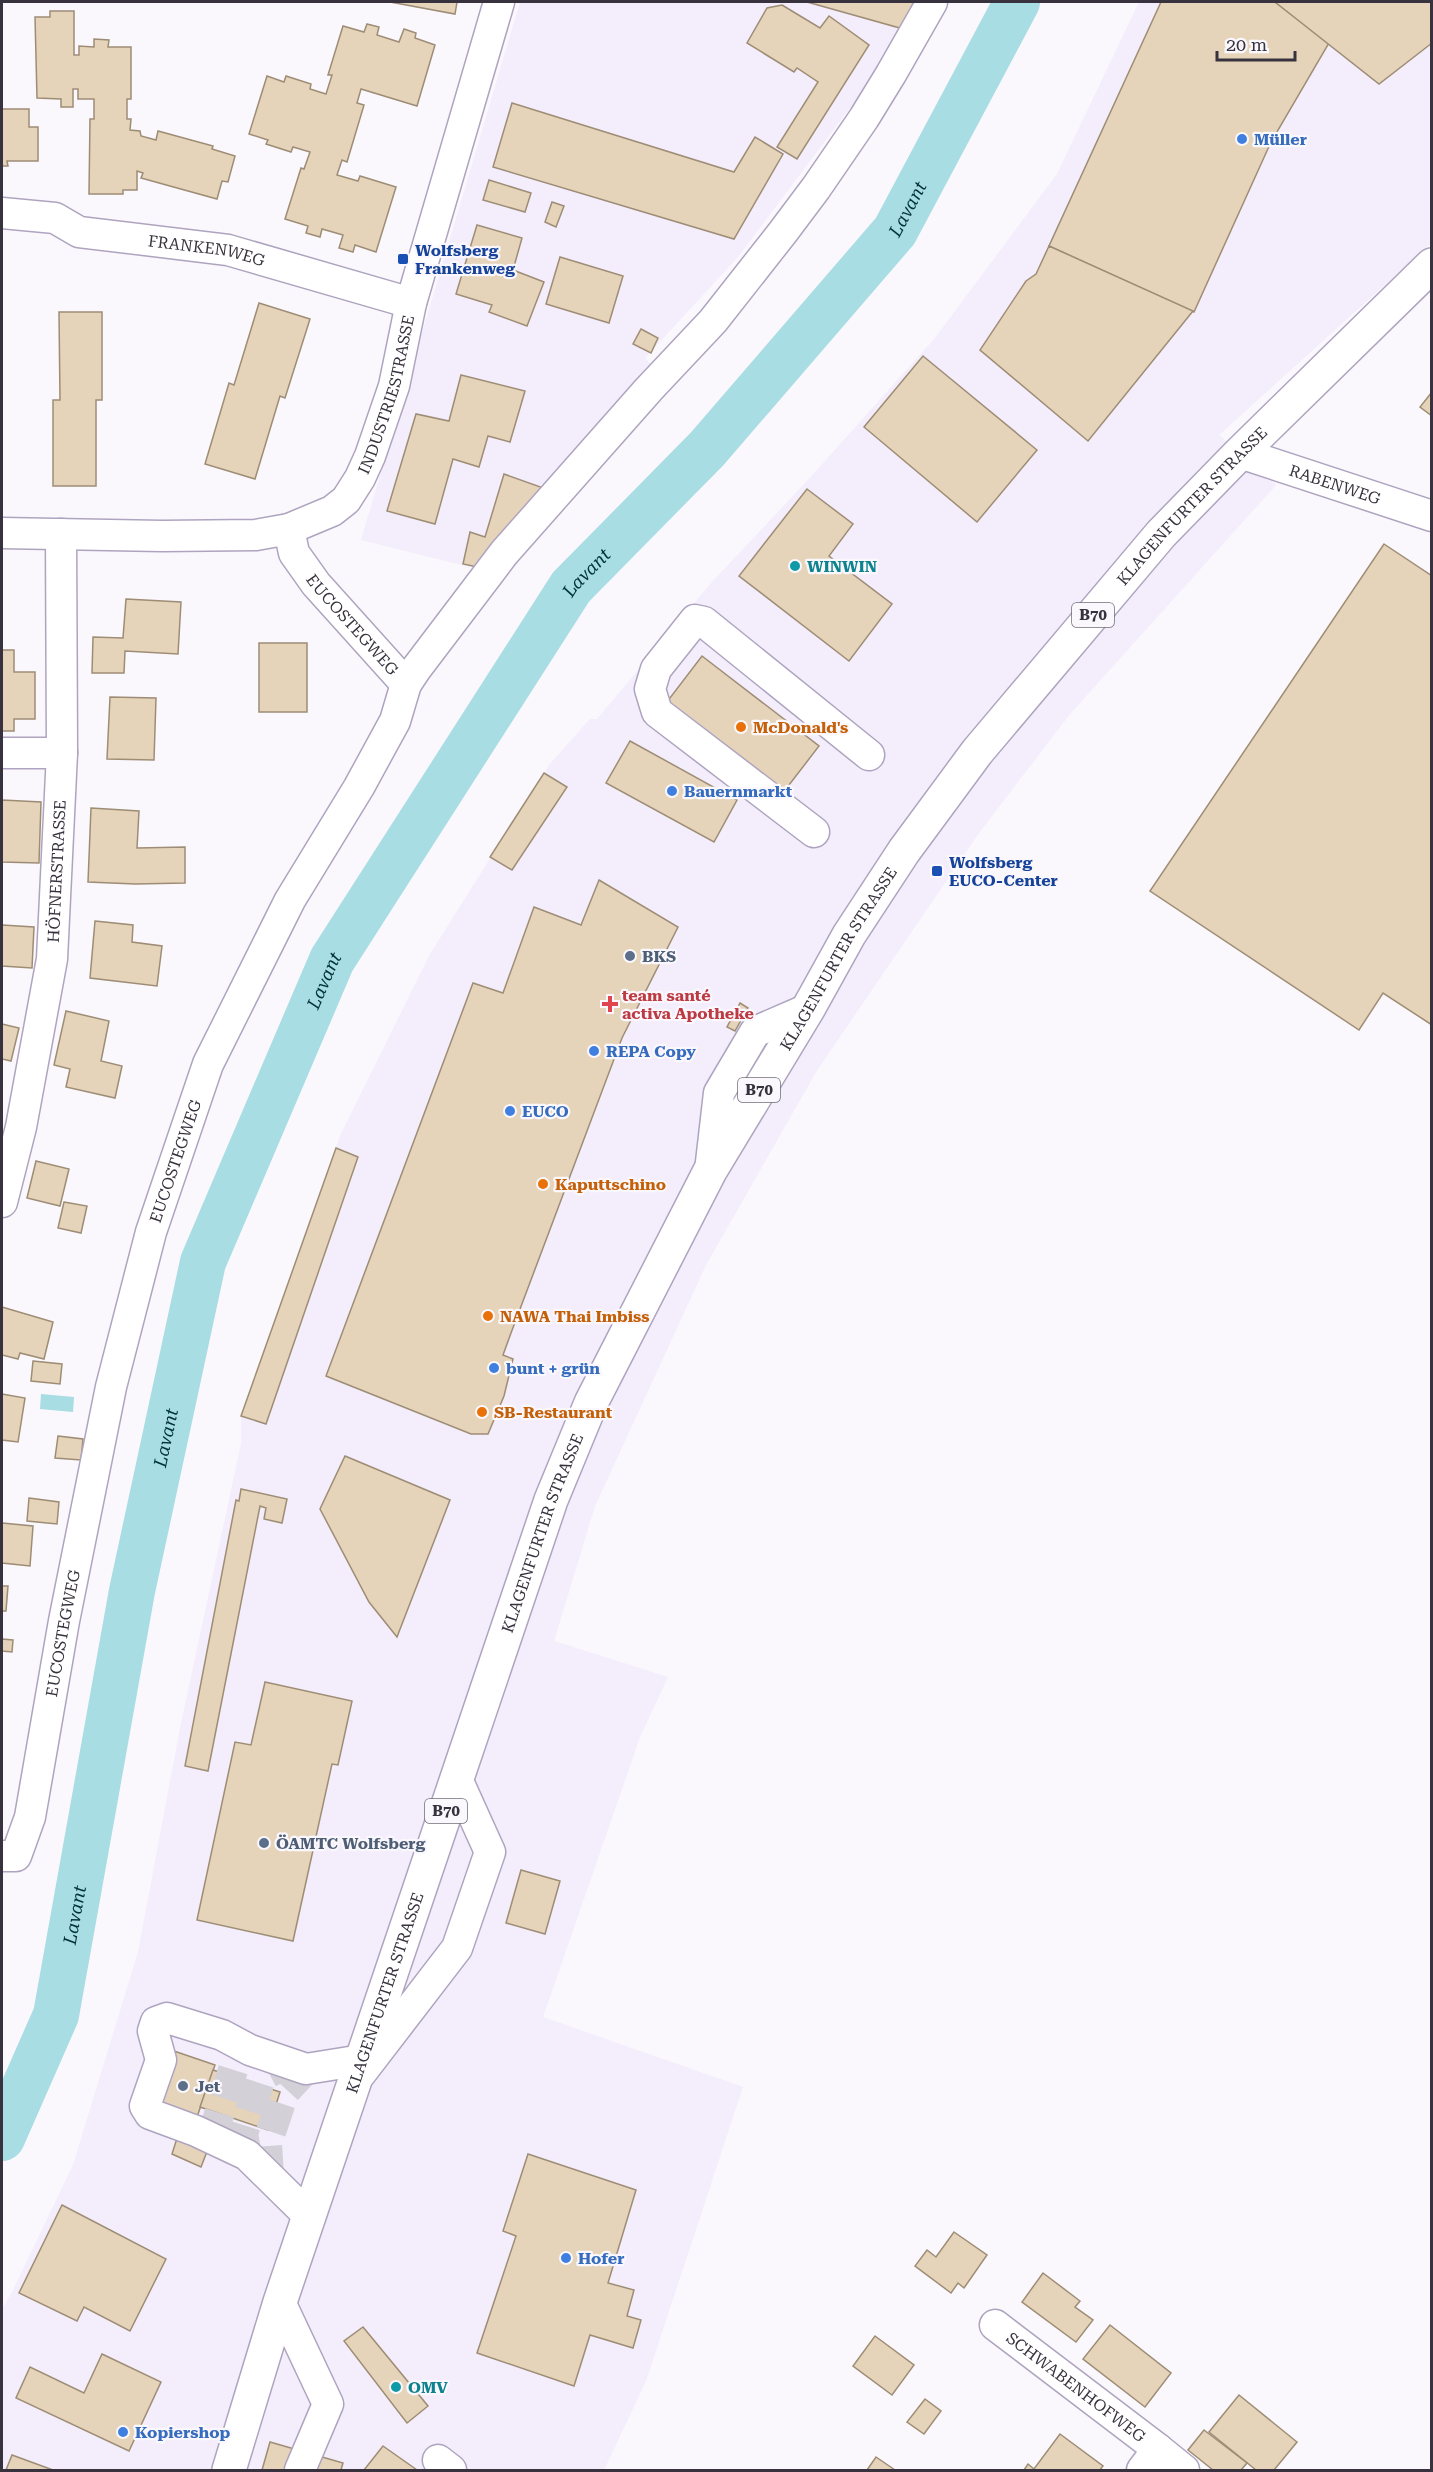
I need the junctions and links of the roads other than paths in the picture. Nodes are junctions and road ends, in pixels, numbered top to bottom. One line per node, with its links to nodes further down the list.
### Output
1 (499, 2): 5 (street, INDUSTRIESTRASSE)
2 (932, 2): 11 (street)
3 (2, 213): 5 (street, FRANKENWEG)
4 (1431, 265): 6 (main road, KLAGENFURTER STRASSE / B70)
5 (411, 303): 8 (street, INDUSTRIESTRASSE)
6 (1239, 453): 7 (street, RABENWEG); 17 (main road, KLAGENFURTER STRASSE / B70)
7 (1431, 516)
8 (289, 529): 10 (street, INDUSTRIESTRASSE); 11 (street, EUCOSTEGWEG)
9 (2, 533): 10 (street, INDUSTRIESTRASSE)
10 (61, 534): 13 (street, HÖFNERSTRASSE)
11 (406, 684): 18 (street, EUCOSTEGWEG)
12 (2, 753): 13 (street)
13 (62, 753): 16 (street, HÖFNERSTRASSE)
14 (869, 755): 15 (street)
15 (814, 832)
16 (2, 1202)
17 (457, 1779): 19 (main road, KLAGENFURTER STRASSE / B70); 19 (street)
18 (2, 1856)
19 (359, 2070): 20 (main road, KLAGENFURTER STRASSE / B70); 20 (street)
20 (309, 2216): 21 (main road, KLAGENFURTER STRASSE / B70)
21 (280, 2302): 24 (main road, KLAGENFURTER STRASSE / B70); 25 (street)
22 (995, 2325): 23 (street, SCHWABENHOFWEG)
23 (1150, 2460): 26 (street, SCHWABENHOFWEG)
24 (229, 2470)
25 (300, 2470)
26 (1184, 2470)

